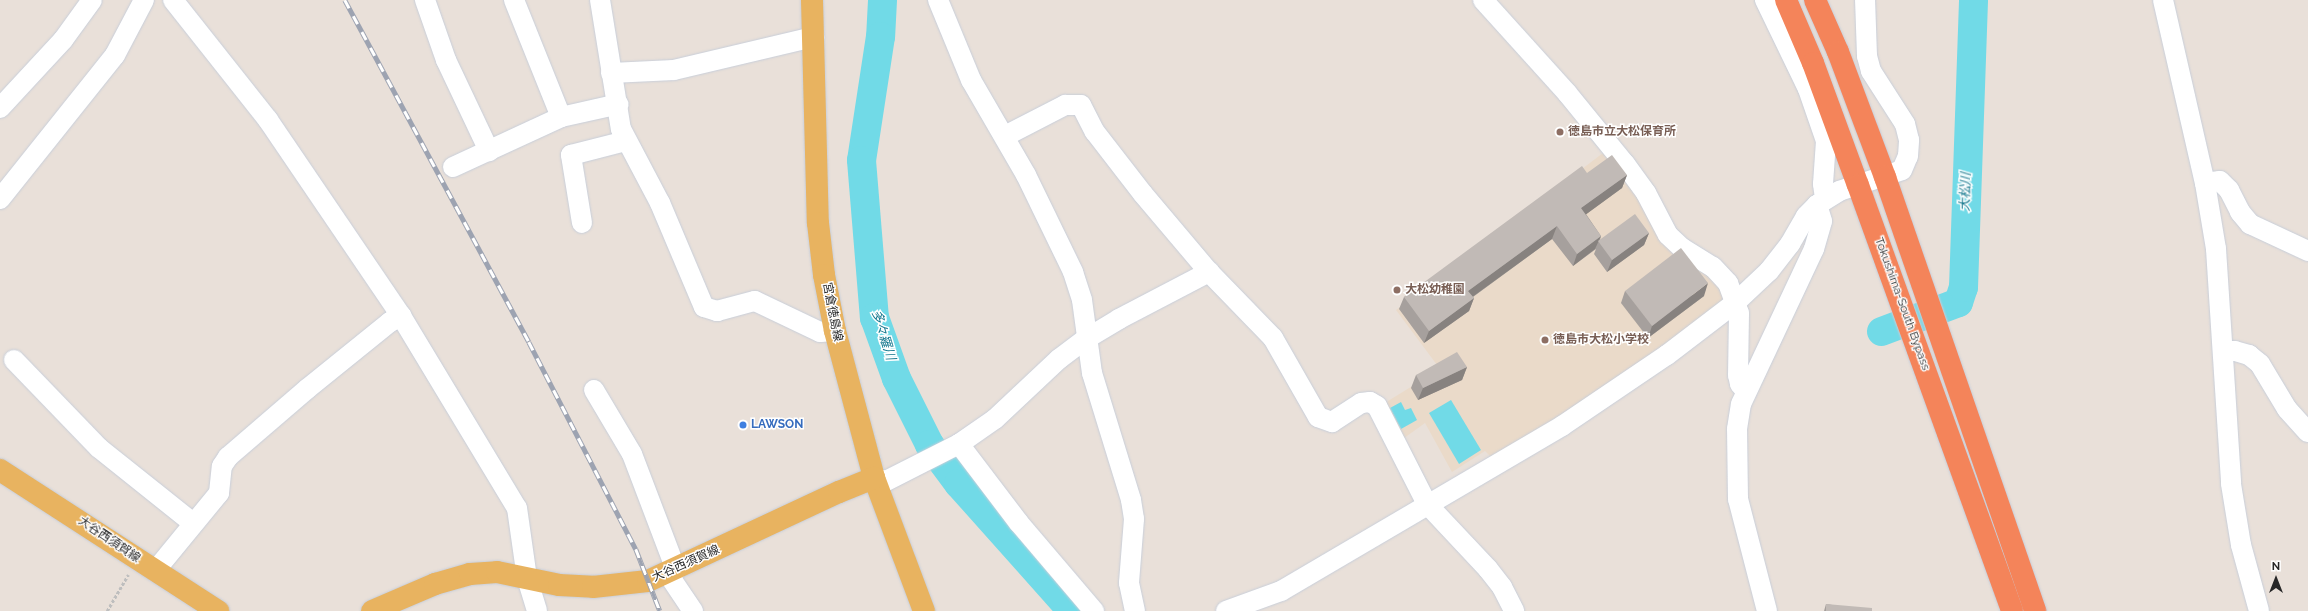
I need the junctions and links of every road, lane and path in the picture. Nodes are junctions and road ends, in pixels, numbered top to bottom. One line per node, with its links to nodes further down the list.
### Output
1 (92, 0): 18 (street)
2 (144, 0): 27 (street)
3 (173, 0): 33 (street)
4 (425, 0): 22 (street)
5 (514, 0): 19 (street)
6 (600, 0): 16 (street)
7 (812, 0): 15 (main road, 宮倉徳島線)
8 (938, 0): 20 (street)
9 (1483, 0): 32 (street)
10 (1765, 0): 28 (street)
11 (1786, 0): 26 (highway, Tokushima-South Bypass)
12 (1815, 0): 24 (highway, Tokushima-South Bypass)
13 (1865, 0): 24 (street)
14 (2164, 0): 25 (street)
15 (814, 37): 16 (street); 34 (main road, 宮倉徳島線)
16 (611, 73): 17 (street)
17 (619, 104): 19 (street); 21 (street)
18 (0, 108)
19 (561, 117): 22 (street)
20 (1005, 136): 31 (street); 35 (street)
21 (626, 141): 29 (street); 34 (street)
22 (489, 151): 23 (street)
23 (453, 167)
24 (1885, 177): 26 (street); 61 (highway, Tokushima-South Bypass)
25 (2205, 183): 30 (street); 36 (street)
26 (1858, 185): 28 (street); 60 (highway, Tokushima-South Bypass)
27 (0, 199)
28 (1821, 202): 32 (street); 39 (street)
29 (582, 223)
30 (2308, 250)
31 (1209, 272): 35 (street); 44 (street)
32 (1735, 303): 39 (street); 44 (street)
33 (401, 316): 45 (street); 48 (street)
34 (835, 331): 43 (main road, 宮倉徳島線)
35 (1086, 340): 41 (street); 56 (street)
36 (2223, 351): 40 (street); 62 (street)
37 (14, 360): 45 (street)
38 (594, 390): 47 (street)
39 (1745, 390): 59 (street)
40 (2308, 432)
41 (955, 446): 43 (street); 55 (street)
42 (0, 470): 46 (main road, 大谷西須賀線)
43 (874, 478): 47 (main road, 大谷西須賀線); 54 (main road, 宮倉徳島線)
44 (1427, 504): 57 (street); 58 (street)
45 (193, 523): 46 (street)
46 (146, 565): 49 (path); 50 (main road, 大谷西須賀線)
47 (672, 572): 48 (main road, 大谷西須賀線); 53 (street)
48 (527, 578): 51 (main road, 大谷西須賀線); 52 (street)
49 (107, 611)
50 (218, 611)
51 (372, 611)
52 (537, 611)
53 (693, 611)
54 (924, 611)
55 (1094, 611)
56 (1135, 611)
57 (1226, 611)
58 (1514, 611)
59 (1767, 611)
60 (2012, 611)
61 (2035, 611)
62 (2259, 611)

